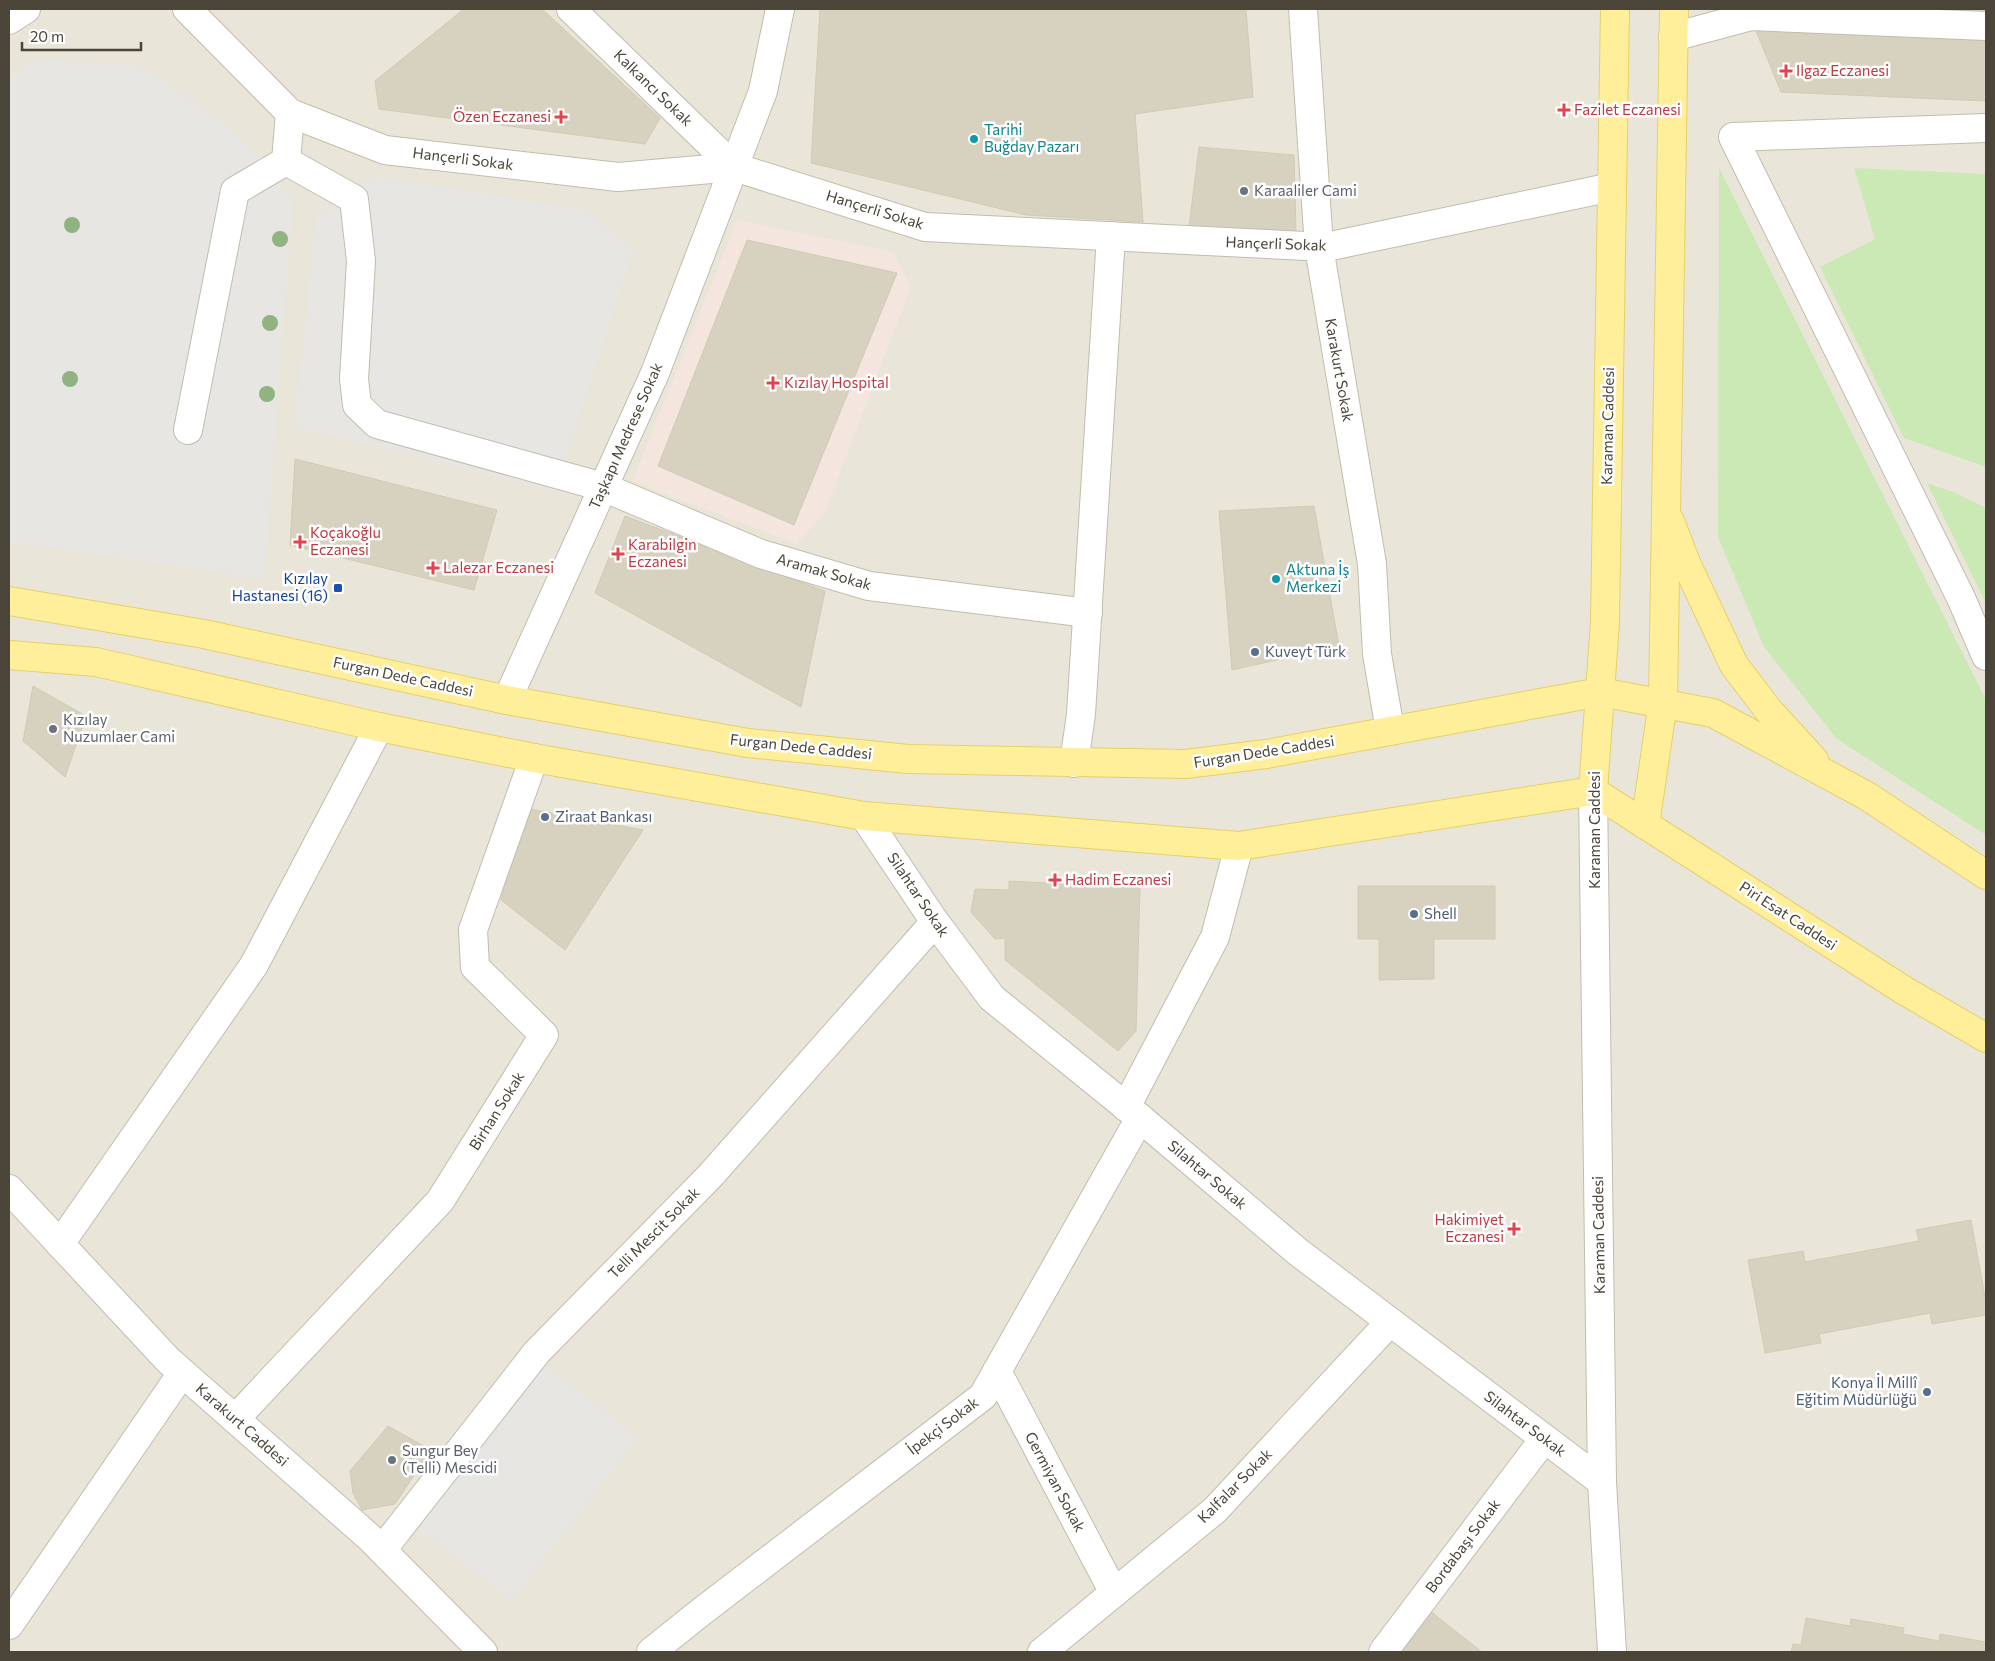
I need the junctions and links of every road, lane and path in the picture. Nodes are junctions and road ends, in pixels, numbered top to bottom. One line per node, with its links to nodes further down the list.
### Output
1 (26, 9): 10 (street)
2 (186, 9): 13 (street, Hançerli Sokak)
3 (571, 9): 16 (street, Kalkancı Sokak)
4 (780, 9): 16 (street, Taşkapı Medrese Sokak)
5 (1303, 9): 19 (street, Karakurt Sokak)
6 (1615, 9): 17 (main road, Karaman Caddesi)
7 (1674, 9): 12 (main road)
8 (1973, 9): 9 (street)
9 (1986, 17)
10 (9, 20)
11 (1986, 26): 12 (street)
12 (1673, 37): 22 (main road)
13 (290, 113): 15 (street); 16 (street, Hançerli Sokak)
14 (1986, 128): 26 (street)
15 (286, 161): 20 (street); 21 (street, Aramak Sokak)
16 (734, 167): 18 (street, Hançerli Sokak); 21 (street, Taşkapı Medrese Sokak)
17 (1612, 187): 19 (street, Hançerli Sokak); 27 (main road, Karaman Caddesi)
18 (1111, 236): 19 (street, Hançerli Sokak); 24 (street)
19 (1318, 247): 31 (street, Karakurt Sokak)
20 (188, 430)
21 (603, 487): 24 (street, Aramak Sokak); 28 (street, Taşkapı Medrese Sokak)
22 (1665, 505): 29 (main road); 34 (main road)
23 (9, 601): 28 (main road, Furgan Dede Caddesi)
24 (1088, 613): 33 (street)
25 (9, 655): 30 (main road)
26 (1986, 656)
27 (1600, 692): 29 (main road); 31 (main road, Furgan Dede Caddesi); 35 (main road, Karaman Caddesi)
28 (507, 700): 33 (main road, Furgan Dede Caddesi)
29 (1662, 702): 34 (main road); 37 (main road)
30 (379, 727): 32 (main road); 44 (street)
31 (1390, 730): 33 (main road, Furgan Dede Caddesi)
32 (534, 758): 36 (main road); 48 (street, Birhan Sokak)
33 (1074, 763)
34 (1829, 776): 39 (main road)
35 (1593, 791): 37 (main road, Piri Esat Caddesi); 38 (main road); 50 (street, Karaman Caddesi)
36 (864, 816): 38 (main road); 40 (street, Silahtar Sokak)
37 (1645, 825): 41 (main road, Piri Esat Caddesi)
38 (1239, 846): 42 (street, İpekçi Sokak)
39 (1986, 875)
40 (935, 922): 42 (street, Silahtar Sokak); 51 (street, Telli Mescit Sokak)
41 (1986, 1038)
42 (1133, 1113): 45 (street, Silahtar Sokak); 46 (street, İpekçi Sokak)
43 (9, 1189): 44 (street, Karakurt Caddesi)
44 (60, 1244): 47 (street, Karakurt Caddesi)
45 (1390, 1322): 49 (street, Silahtar Sokak); 52 (street, Kalfalar Sokak)
46 (997, 1371): 52 (street, Germiyan Sokak); 55 (street, İpekçi Sokak)
47 (182, 1373): 48 (street, Karakurt Caddesi); 53 (street)
48 (235, 1419): 51 (street, Karakurt Caddesi)
49 (1544, 1439): 50 (street, Silahtar Sokak); 57 (street, Bordabaşı Sokak)
50 (1602, 1482): 58 (street, Karaman Caddesi)
51 (382, 1550): 54 (street, Karakurt Caddesi)
52 (1114, 1593): 56 (street, Kalfalar Sokak)
53 (9, 1625)
54 (483, 1652)
55 (651, 1652)
56 (1042, 1652)
57 (1383, 1652)
58 (1612, 1652)

